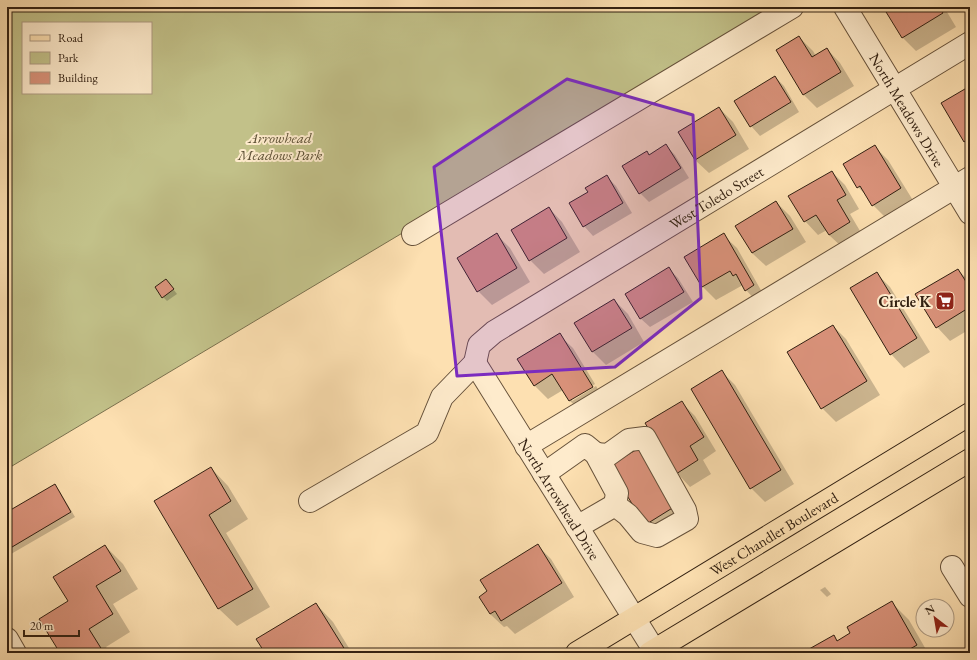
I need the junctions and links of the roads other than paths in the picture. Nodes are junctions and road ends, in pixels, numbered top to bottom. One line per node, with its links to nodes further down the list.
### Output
1 (792, 7): 7 (street)
2 (845, 7): 4 (street, North Meadows Drive)
3 (970, 42): 4 (street, West Toledo Street)
4 (894, 88): 5 (street, North Meadows Drive); 8 (street, West Toledo Street)
5 (962, 182): 6 (street, North Meadows Drive); 10 (street)
6 (970, 213)
7 (413, 234)
8 (475, 363): 10 (street, North Arrowhead Drive); 14 (street)
9 (970, 414): 20 (main road, West Chandler Boulevard)
10 (526, 446): 13 (street, North Arrowhead Drive)
11 (596, 454): 13 (street); 15 (street); 15 (street)
12 (970, 460): 20 (main road, West Chandler Boulevard)
13 (544, 474): 16 (street, North Arrowhead Drive)
14 (310, 501)
15 (615, 505): 16 (street)
16 (577, 527): 20 (street, North Arrowhead Drive)
17 (952, 567): 18 (street)
18 (970, 596)
19 (7, 639): 21 (street)
20 (649, 644): 22 (main road, West Chandler Boulevard)
21 (15, 653)
22 (577, 653)

